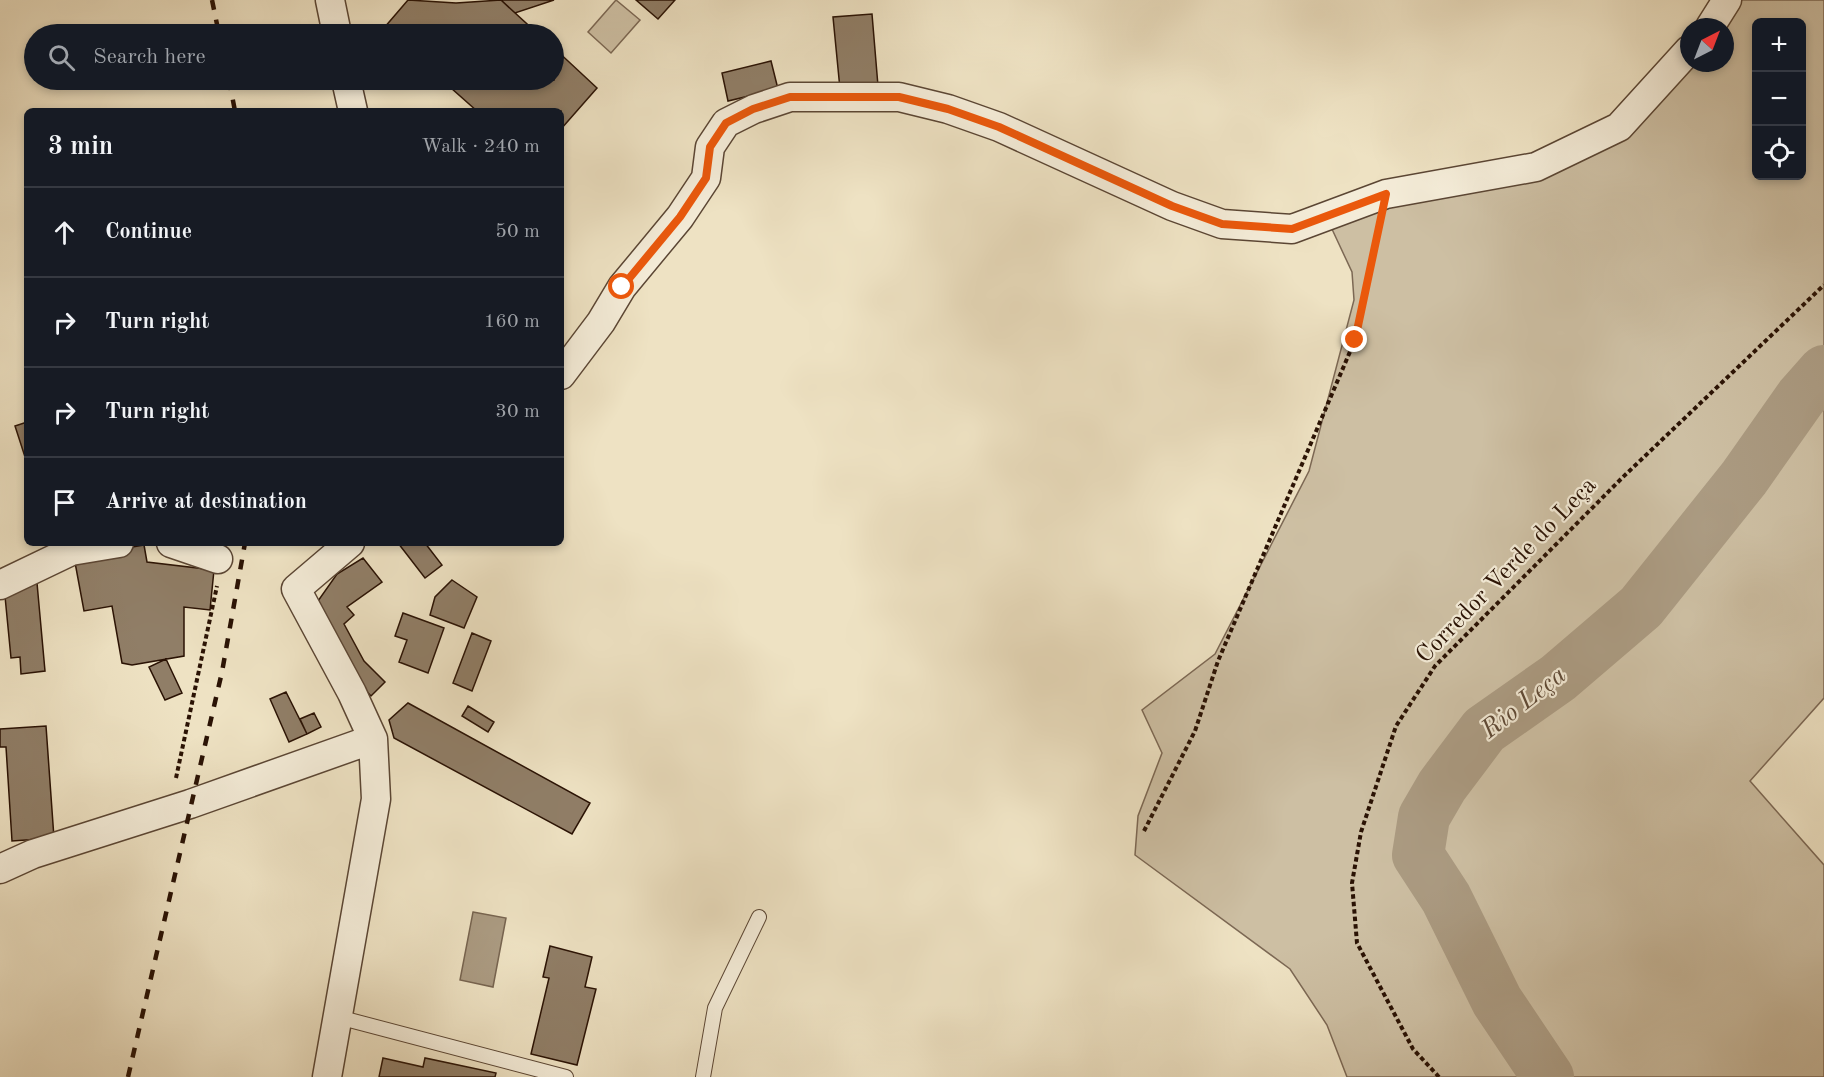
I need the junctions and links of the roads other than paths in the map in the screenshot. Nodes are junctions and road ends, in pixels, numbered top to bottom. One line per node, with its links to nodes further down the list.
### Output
1 (330, 0): 4 (street)
2 (1727, 0): 3 (street)
3 (1716, 18)
4 (335, 24)
5 (1680, 60): 8 (street)
6 (348, 90): 7 (street)
7 (351, 108)
8 (564, 371)
9 (101, 546): 13 (street)
10 (180, 546): 12 (street)
11 (346, 546): 14 (street)
12 (218, 559)
13 (0, 585)
14 (373, 740): 15 (street); 17 (street)
15 (0, 869)
16 (759, 917): 20 (lane)
17 (338, 1017): 18 (street); 19 (lane)
18 (327, 1077)
19 (566, 1077)
20 (703, 1077)

